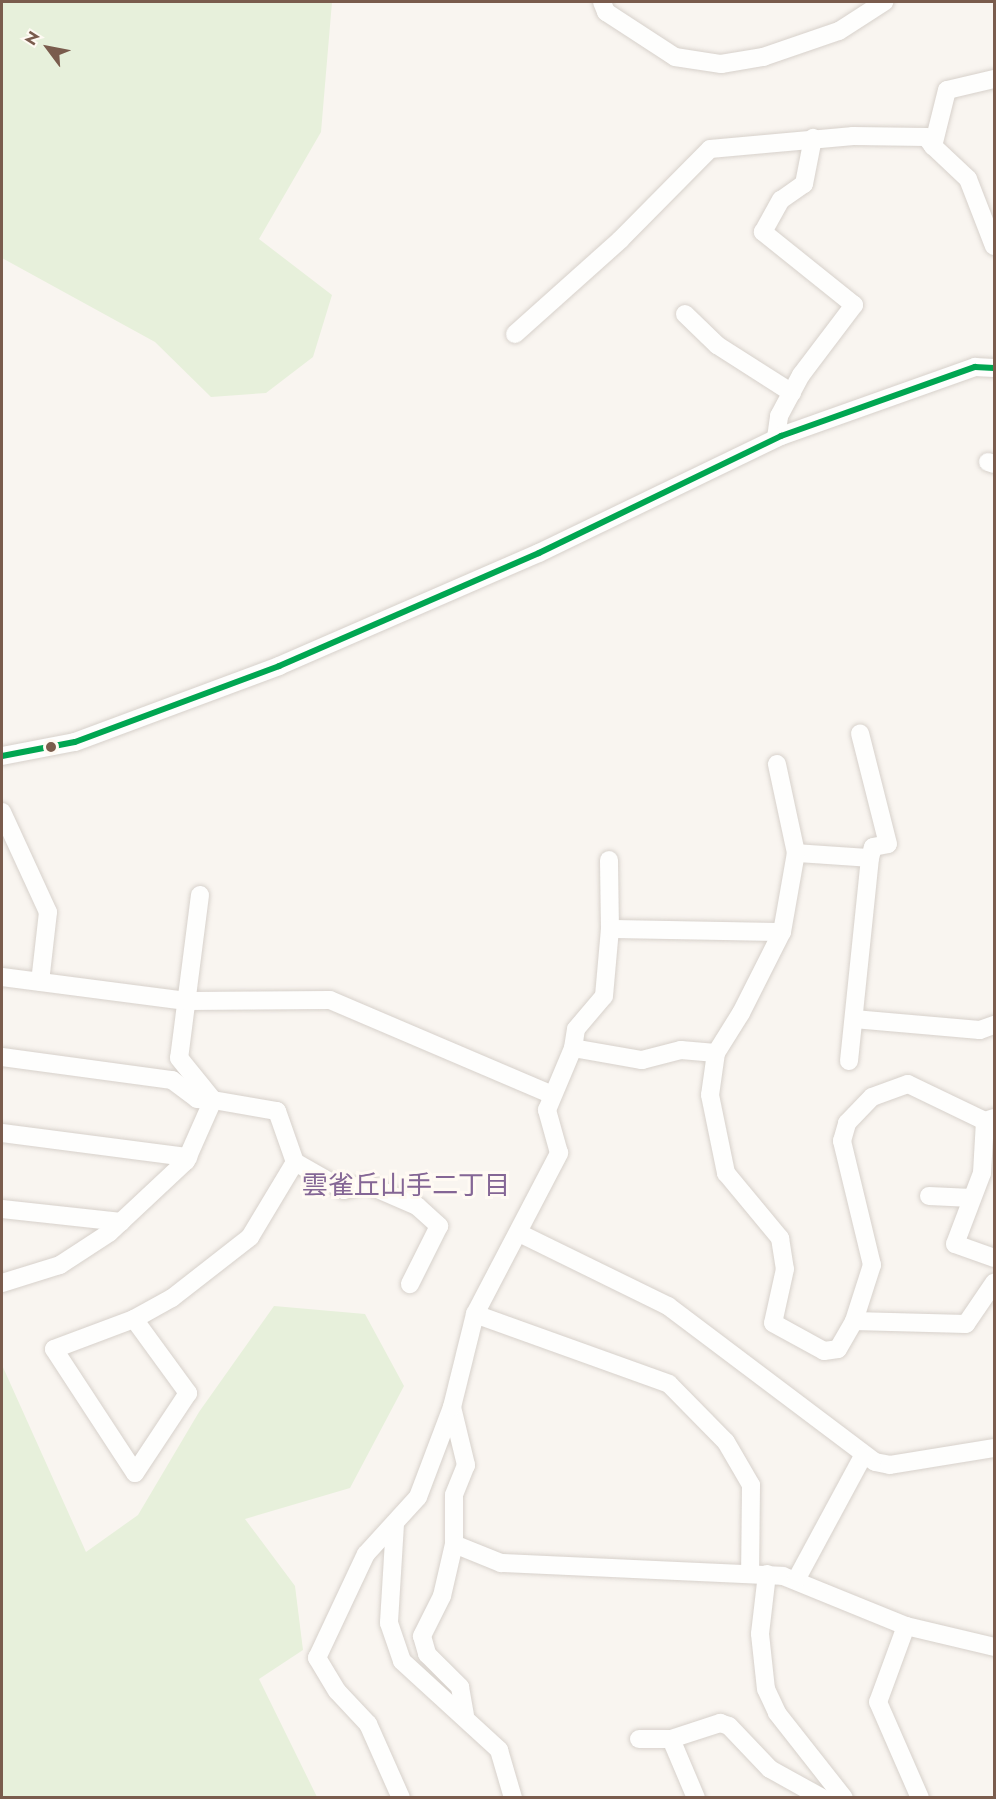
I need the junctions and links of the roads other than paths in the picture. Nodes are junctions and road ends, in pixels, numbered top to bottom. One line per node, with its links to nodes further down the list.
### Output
1 (602, 2): 2 (street)
2 (884, 2)
3 (994, 79): 5 (street)
4 (813, 138): 5 (street); 8 (street); 10 (street)
5 (933, 146): 6 (street)
6 (994, 242)
7 (685, 314): 10 (street)
8 (515, 334)
9 (994, 368): 11 (street)
10 (792, 393): 11 (street)
11 (776, 438): 13 (street)
12 (861, 733): 17 (street)
13 (2, 756)
14 (777, 764): 16 (street)
15 (2, 812): 23 (street)
16 (796, 853): 17 (street); 21 (street)
17 (870, 858): 25 (street)
18 (609, 860): 20 (street)
19 (200, 895): 24 (street)
20 (610, 929): 21 (street); 27 (street)
21 (782, 932): 28 (street)
22 (2, 977): 23 (street)
23 (40, 982): 24 (street)
24 (186, 1001): 31 (street); 32 (street)
25 (854, 1019): 26 (street); 30 (street)
26 (994, 1025)
27 (573, 1048): 28 (street); 31 (street)
28 (716, 1053): 48 (street)
29 (2, 1056): 32 (street)
30 (849, 1061)
31 (553, 1095): 41 (street)
32 (213, 1100): 35 (street); 36 (street)
33 (990, 1120): 38 (street); 48 (street)
34 (2, 1133): 35 (street)
35 (188, 1157): 40 (street)
36 (295, 1162): 45 (street); 47 (street)
37 (928, 1196): 38 (street)
38 (972, 1198): 42 (street)
39 (2, 1209): 40 (street)
40 (121, 1222): 43 (street)
41 (521, 1234): 46 (street); 51 (street)
42 (994, 1258)
43 (2, 1283)
44 (994, 1283): 48 (street)
45 (410, 1284)
46 (475, 1314): 49 (street); 54 (street)
47 (134, 1319): 47 (street)
48 (854, 1321)
49 (452, 1407): 52 (street); 53 (street)
50 (994, 1448): 51 (street)
51 (863, 1456): 55 (street)
52 (395, 1524): 58 (street); 61 (street)
53 (454, 1544): 54 (street); 58 (street)
54 (758, 1574): 55 (street); 65 (street)
55 (796, 1580): 56 (street)
56 (906, 1626): 57 (street); 66 (street)
57 (994, 1647)
58 (465, 1716): 62 (street)
59 (639, 1738): 60 (street)
60 (671, 1738): 63 (street); 64 (street)
61 (401, 1797)
62 (513, 1797)
63 (696, 1797)
64 (822, 1797)
65 (844, 1797)
66 (920, 1797)

